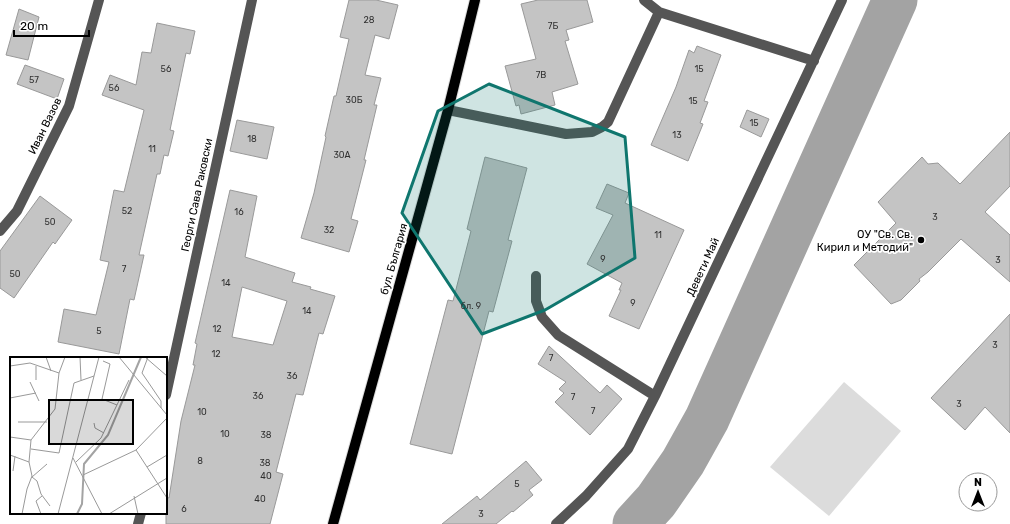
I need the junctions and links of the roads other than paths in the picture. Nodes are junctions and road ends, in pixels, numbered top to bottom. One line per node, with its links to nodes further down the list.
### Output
1 (99, 0): 9 (street, Иван Вазов)
2 (252, 0): 11 (street, Георги Сава Раковски)
3 (475, 0): 8 (main road, бул. България)
4 (644, 0): 6 (street)
5 (842, 0): 7 (street, Девети Май)
6 (660, 12): 7 (street); 8 (street)
7 (814, 61): 12 (street, Девети Май)
8 (448, 110): 15 (main road, бул. България)
9 (0, 231)
10 (536, 276): 12 (street)
11 (167, 390)
12 (655, 396): 16 (street, Девети Май)
13 (141, 514): 14 (street)
14 (138, 524)
15 (333, 524)
16 (556, 524)

